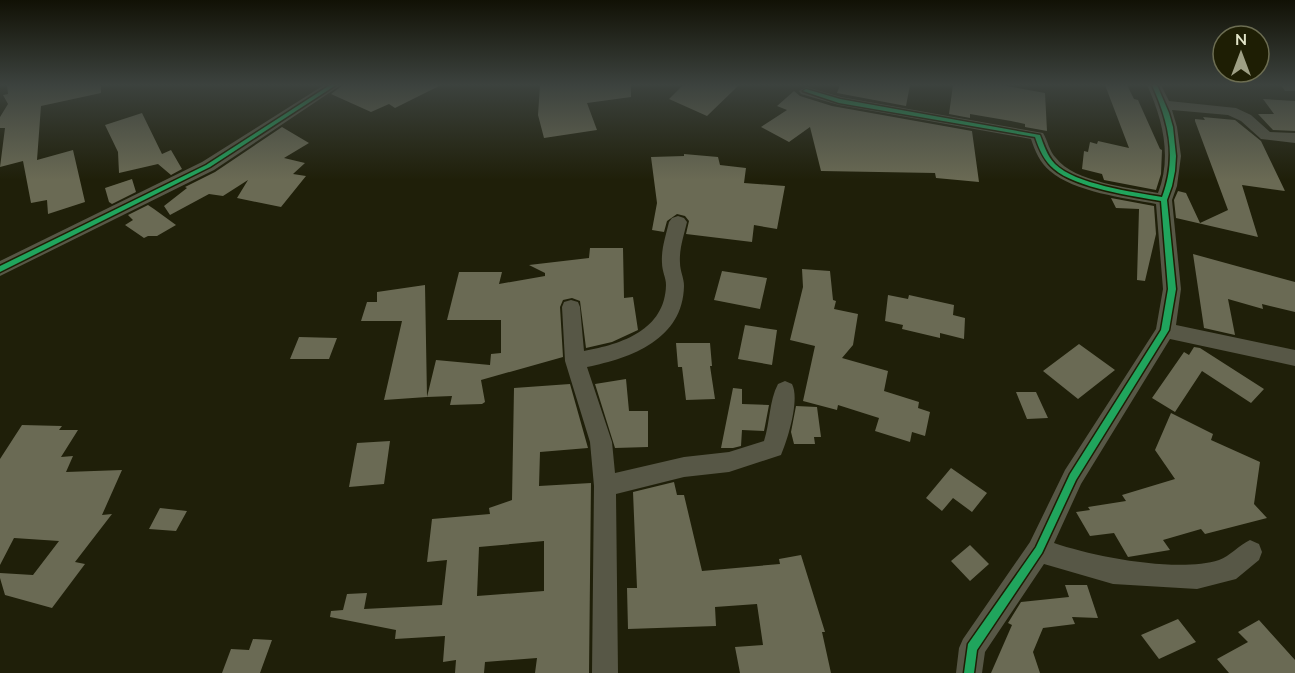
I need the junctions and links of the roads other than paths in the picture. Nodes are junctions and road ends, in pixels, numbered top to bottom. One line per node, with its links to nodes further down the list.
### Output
1 (286, 116): 8 (street)
2 (927, 116): 6 (street)
3 (1167, 116): 6 (street)
4 (1243, 116): 5 (street)
5 (1295, 138)
6 (1164, 200): 10 (street)
7 (678, 222): 12 (street)
8 (0, 269)
9 (571, 307): 12 (street)
10 (1165, 330): 11 (street); 15 (street)
11 (1295, 358)
12 (575, 360): 14 (street)
13 (785, 390): 14 (street)
14 (605, 486): 17 (street)
15 (1040, 550): 16 (street); 18 (street)
16 (1250, 552)
17 (605, 673)
18 (969, 673)

